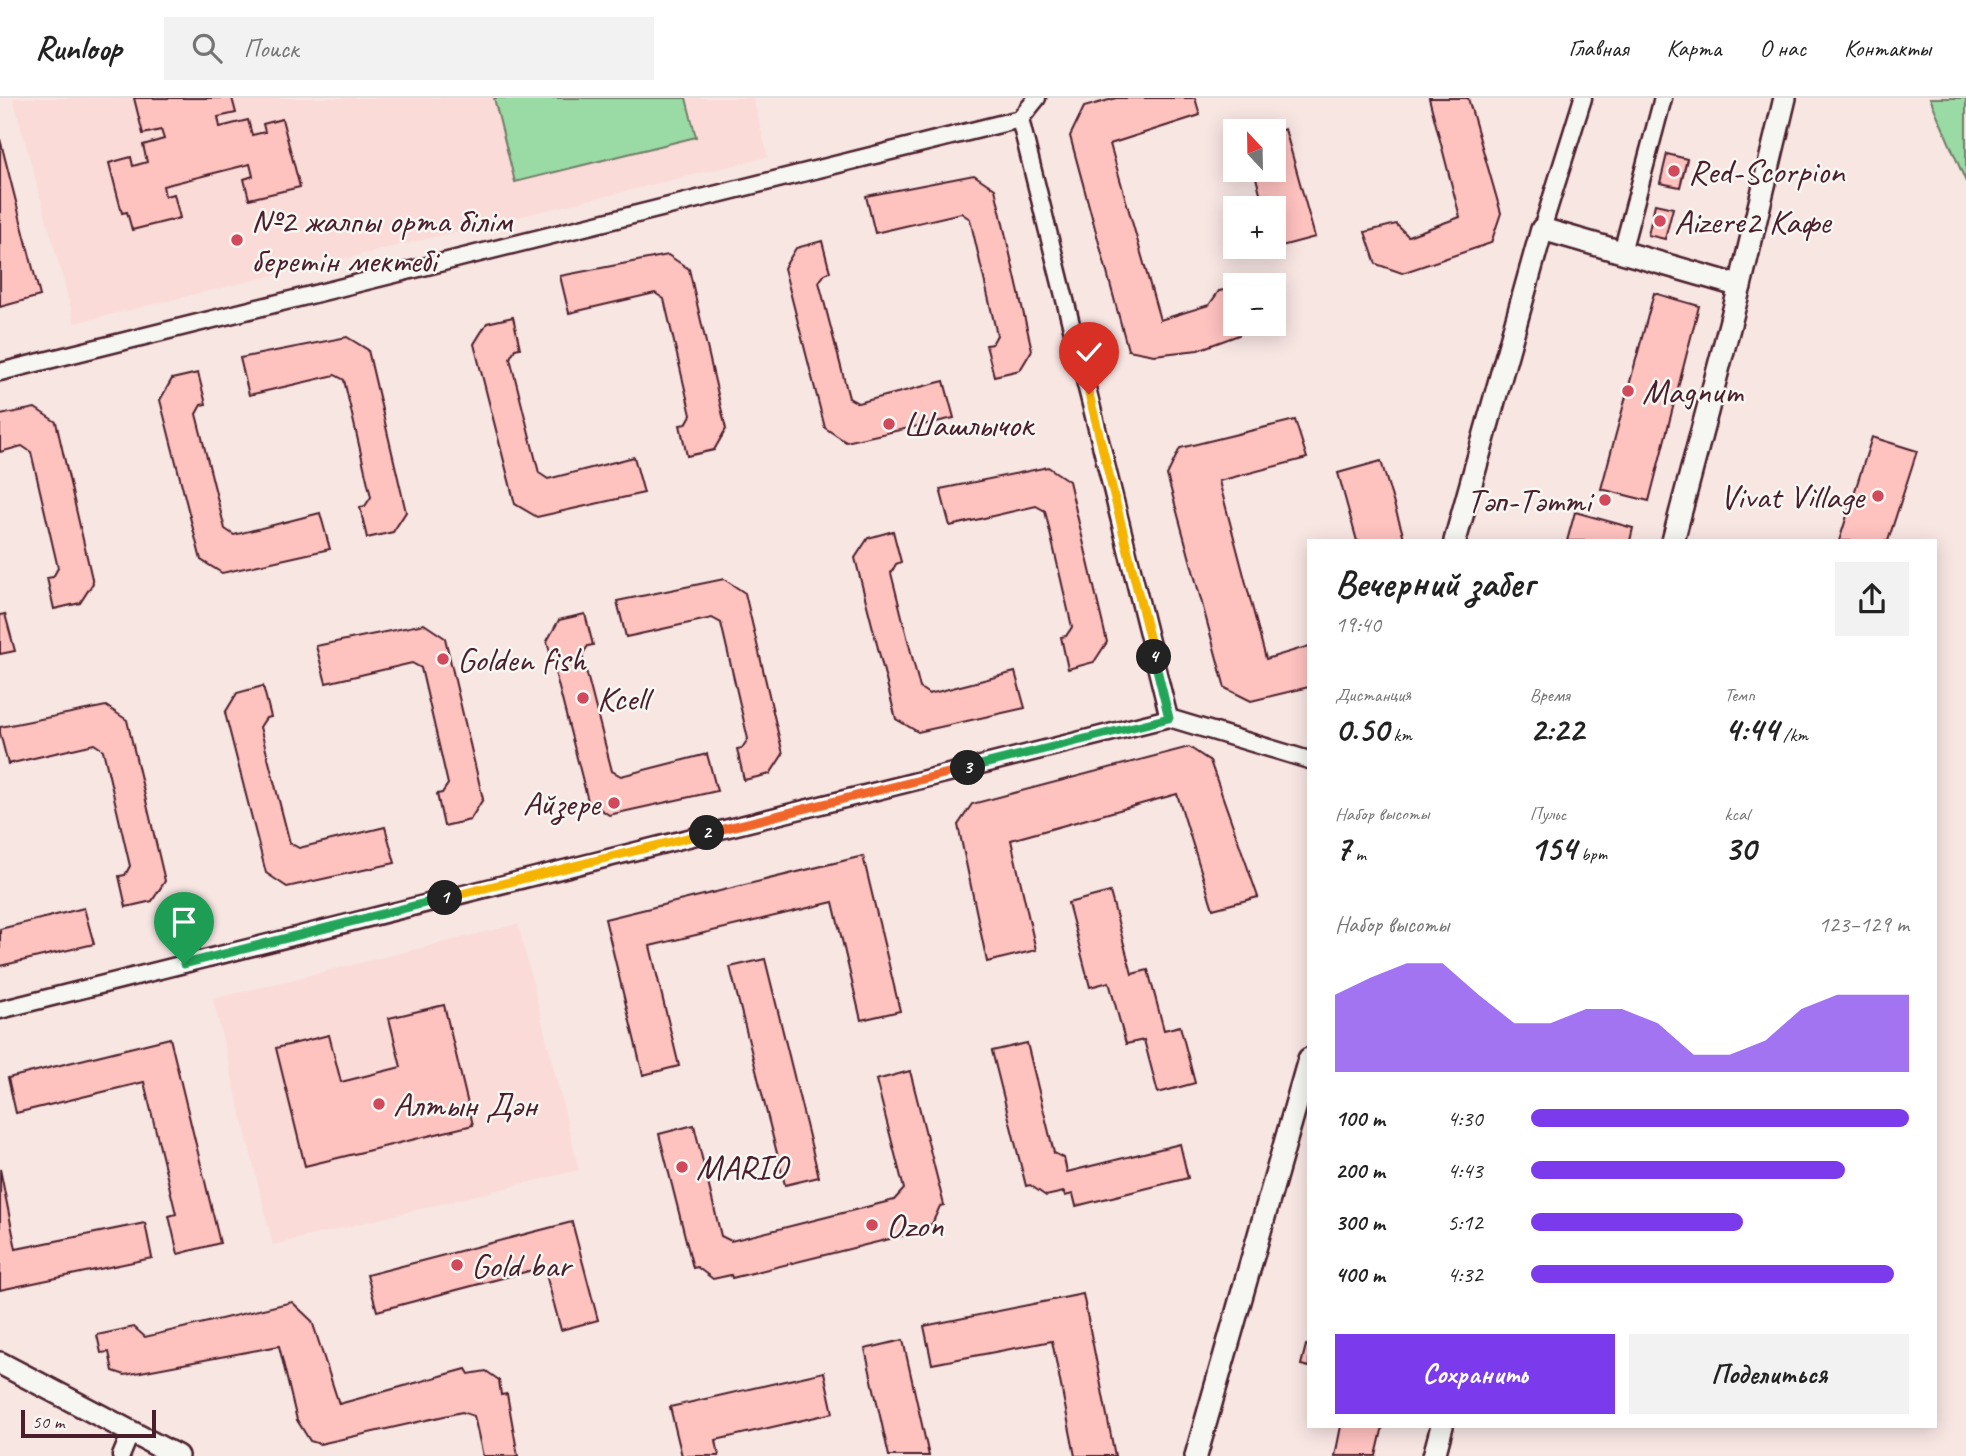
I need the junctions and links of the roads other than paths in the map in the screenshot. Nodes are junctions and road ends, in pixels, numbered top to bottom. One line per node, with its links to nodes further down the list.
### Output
1 (1037, 98): 5 (street)
2 (1583, 98): 6 (street)
3 (1663, 98): 7 (street)
4 (1785, 98): 8 (street)
5 (1020, 119): 9 (street); 12 (street)
6 (1542, 229): 7 (street); 10 (street)
7 (1622, 252): 8 (street)
8 (1740, 286): 11 (street)
9 (0, 373)
10 (1455, 539)
11 (1675, 539)
12 (1169, 718): 13 (street); 14 (street)
13 (1307, 759)
14 (0, 1010)
15 (1307, 1066): 21 (street)
16 (0, 1363): 18 (street)
17 (1441, 1428): 22 (street)
18 (131, 1432): 19 (street); 20 (street)
19 (121, 1456)
20 (177, 1456)
21 (1196, 1456)
22 (1434, 1456)

